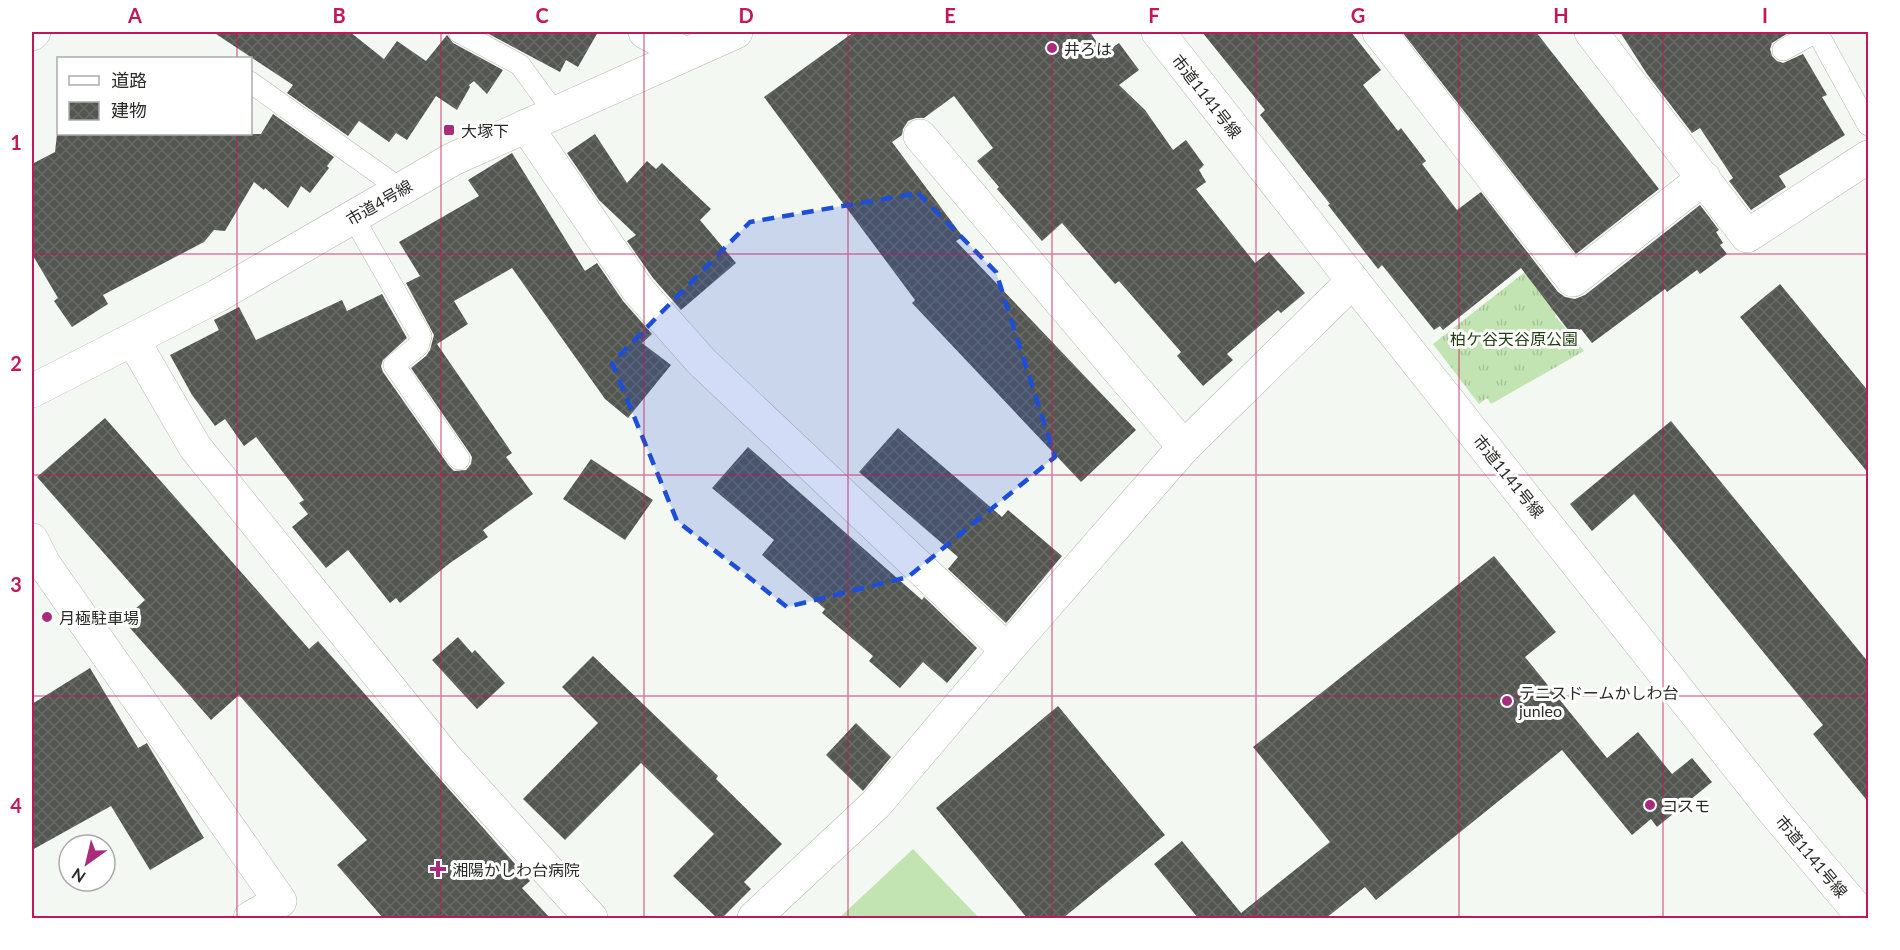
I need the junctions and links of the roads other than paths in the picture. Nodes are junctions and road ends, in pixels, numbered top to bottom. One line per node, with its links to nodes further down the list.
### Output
1 (459, 32): 11 (lane)
2 (645, 32): 9 (street)
3 (736, 32): 9 (street, 市道4号線)
4 (1158, 32): 18 (street, 市道1141号線)
5 (1379, 32): 15 (street)
6 (1591, 32): 15 (street)
7 (1816, 32): 8 (lane); 12 (lane)
8 (1783, 50)
9 (685, 54): 11 (street, 市道4号線)
10 (252, 83): 16 (lane)
11 (541, 120): 16 (street, 市道4号線); 24 (street)
12 (1869, 125)
13 (920, 135): 21 (street)
14 (1869, 157): 15 (street)
15 (1704, 178)
16 (402, 190): 17 (street, 市道4号線)
17 (353, 218): 19 (street, 市道4号線); 22 (lane)
18 (1353, 281): 21 (street); 28 (street, 市道1141号線)
19 (133, 340): 20 (street, 市道4号線); 26 (street)
20 (32, 392)
21 (1184, 447): 24 (street)
22 (459, 459)
23 (32, 540): 25 (street)
24 (1007, 650): 27 (street)
25 (250, 918)
26 (591, 918)
27 (754, 918)
28 (1864, 918)

